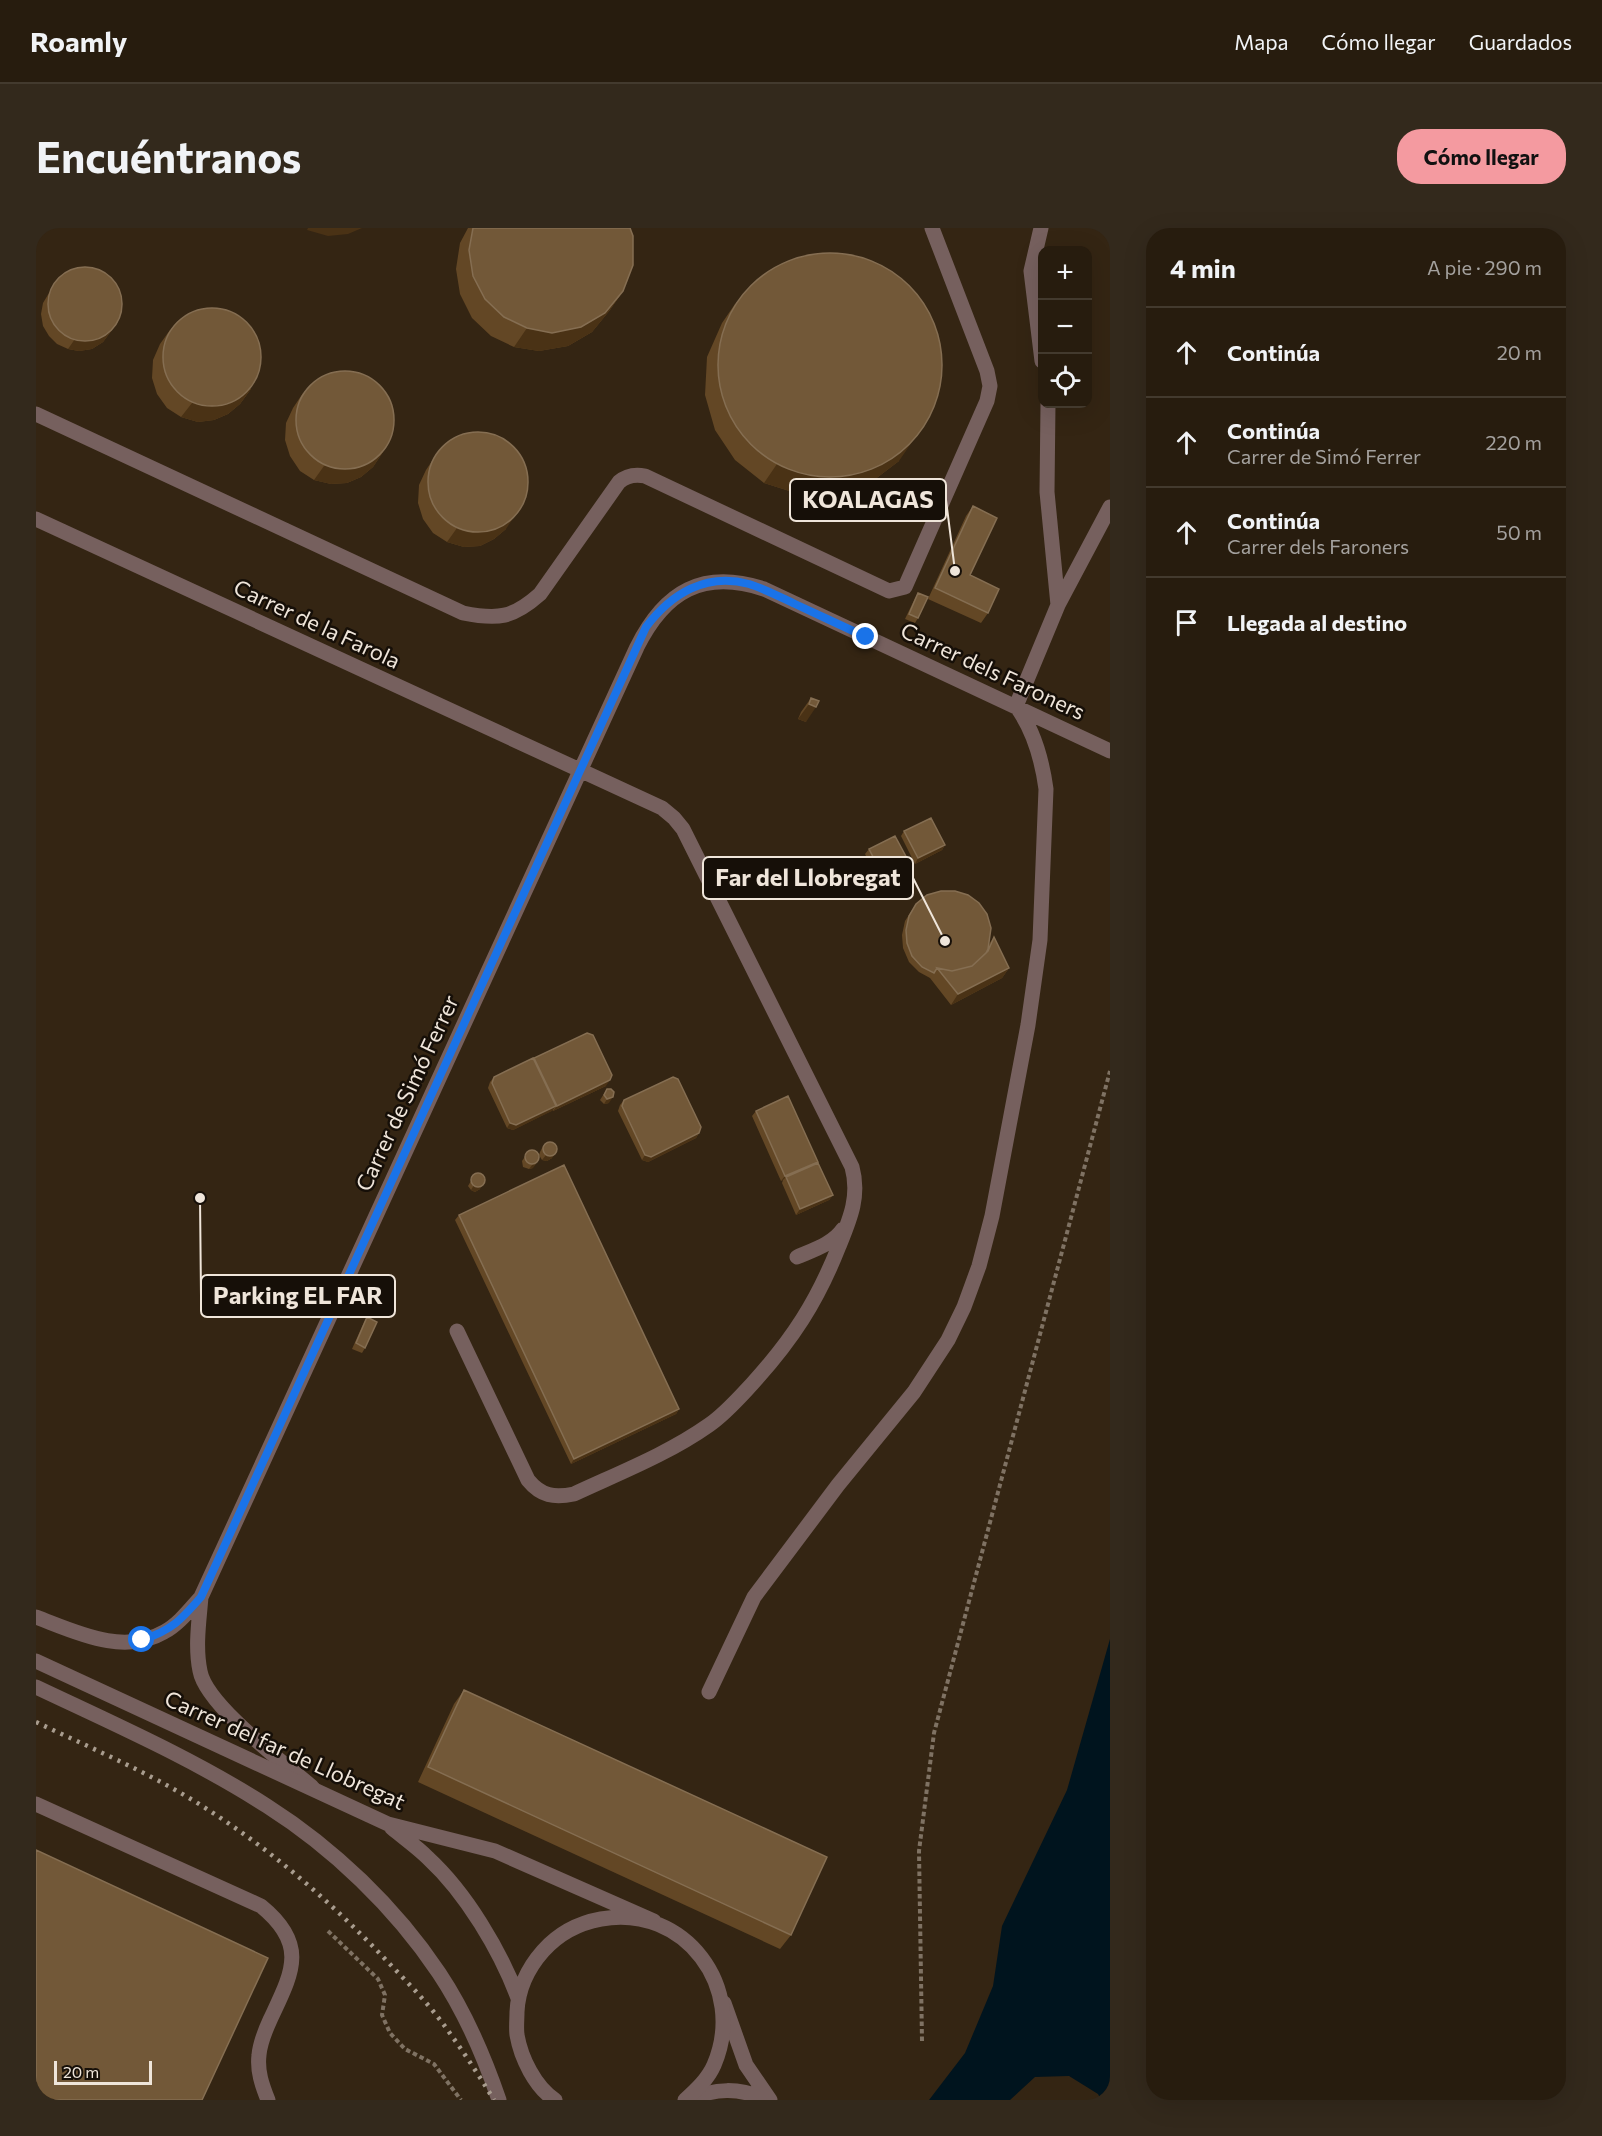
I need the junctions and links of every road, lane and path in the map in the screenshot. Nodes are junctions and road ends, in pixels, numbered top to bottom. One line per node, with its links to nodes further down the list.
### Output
1 (932, 228): 5 (street)
2 (1041, 228): 3 (street)
3 (1041, 354)
4 (1048, 408): 8 (street)
5 (36, 414)
6 (1110, 507): 8 (street)
7 (36, 519): 12 (street, Carrer de la Farola)
8 (1058, 604): 10 (street)
9 (659, 610): 10 (street, Carrer dels Faroners); 12 (street, Carrer de Simó Ferrer)
10 (1016, 706): 11 (street, Carrer dels Faroners); 21 (street)
11 (1110, 751)
12 (580, 771): 14 (street, Carrer de la Farola); 17 (street, Carrer de Simó Ferrer)
13 (1110, 1071): 29 (path)
14 (853, 1210): 15 (street); 16 (street)
15 (797, 1257)
16 (457, 1331)
17 (201, 1597): 18 (street); 22 (street)
18 (36, 1617)
19 (36, 1661): 22 (street, Carrer del far de Llobregat)
20 (36, 1686): 33 (street)
21 (709, 1692)
22 (315, 1790): 24 (street, Carrer del far de Llobregat)
23 (36, 1804): 31 (street)
24 (388, 1824): 25 (street, Carrer del far de Llobregat); 28 (street)
25 (654, 1921): 27 (street, Carrer del far de Llobregat); 28 (street, Carrer del far de Llobregat)
26 (328, 1931): 32 (path)
27 (722, 1997): 34 (street, Carrer del far de Llobregat); 35 (street)
28 (518, 1998): 30 (street, Carrer del far de Llobregat)
29 (922, 2041)
30 (552, 2098)
31 (268, 2100)
32 (461, 2100)
33 (499, 2100)
34 (687, 2100): 35 (street)
35 (767, 2100)

